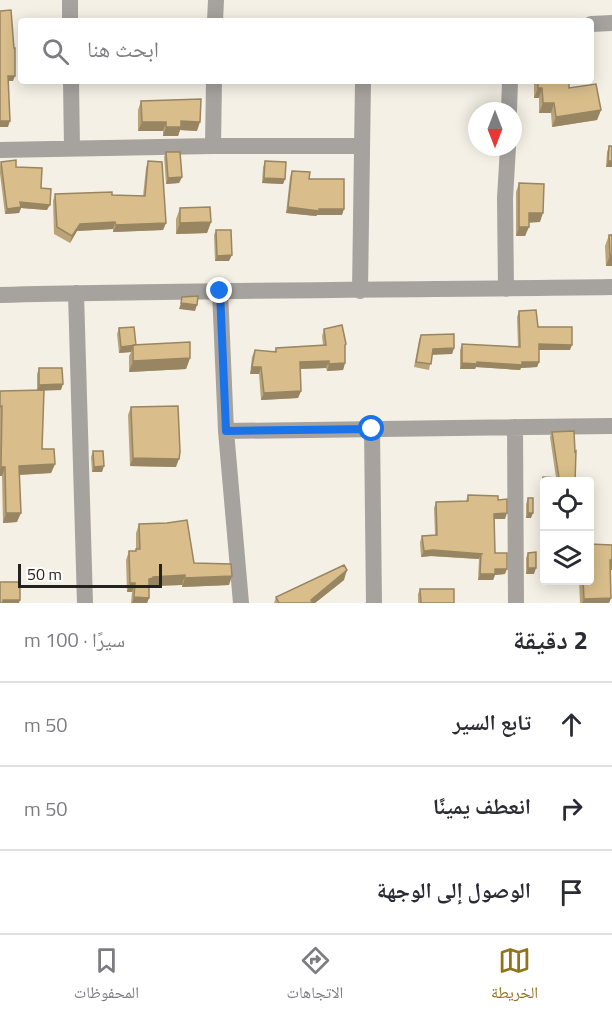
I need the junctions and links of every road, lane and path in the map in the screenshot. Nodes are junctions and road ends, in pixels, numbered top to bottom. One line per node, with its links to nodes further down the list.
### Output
1 (70, 0): 3 (street)
2 (216, 0): 4 (street)
3 (70, 18)
4 (215, 18)
5 (612, 23): 6 (street)
6 (594, 24)
7 (71, 84): 14 (street)
8 (214, 84): 12 (street)
9 (363, 84): 13 (street)
10 (510, 84): 11 (street)
11 (509, 102)
12 (213, 146): 13 (street); 14 (street)
13 (362, 146): 20 (street)
14 (72, 148): 15 (street)
15 (0, 150)
16 (507, 156): 18 (street)
17 (612, 287): 18 (street)
18 (506, 289): 20 (street)
19 (220, 291): 20 (street); 21 (street); 26 (street)
20 (360, 291)
21 (76, 293): 22 (street); 27 (street)
22 (0, 295)
23 (612, 426): 24 (street)
24 (515, 427): 25 (street); 30 (street)
25 (372, 429): 26 (street); 29 (street)
26 (226, 431): 28 (street)
27 (85, 603)
28 (241, 603)
29 (374, 603)
30 (516, 603)

